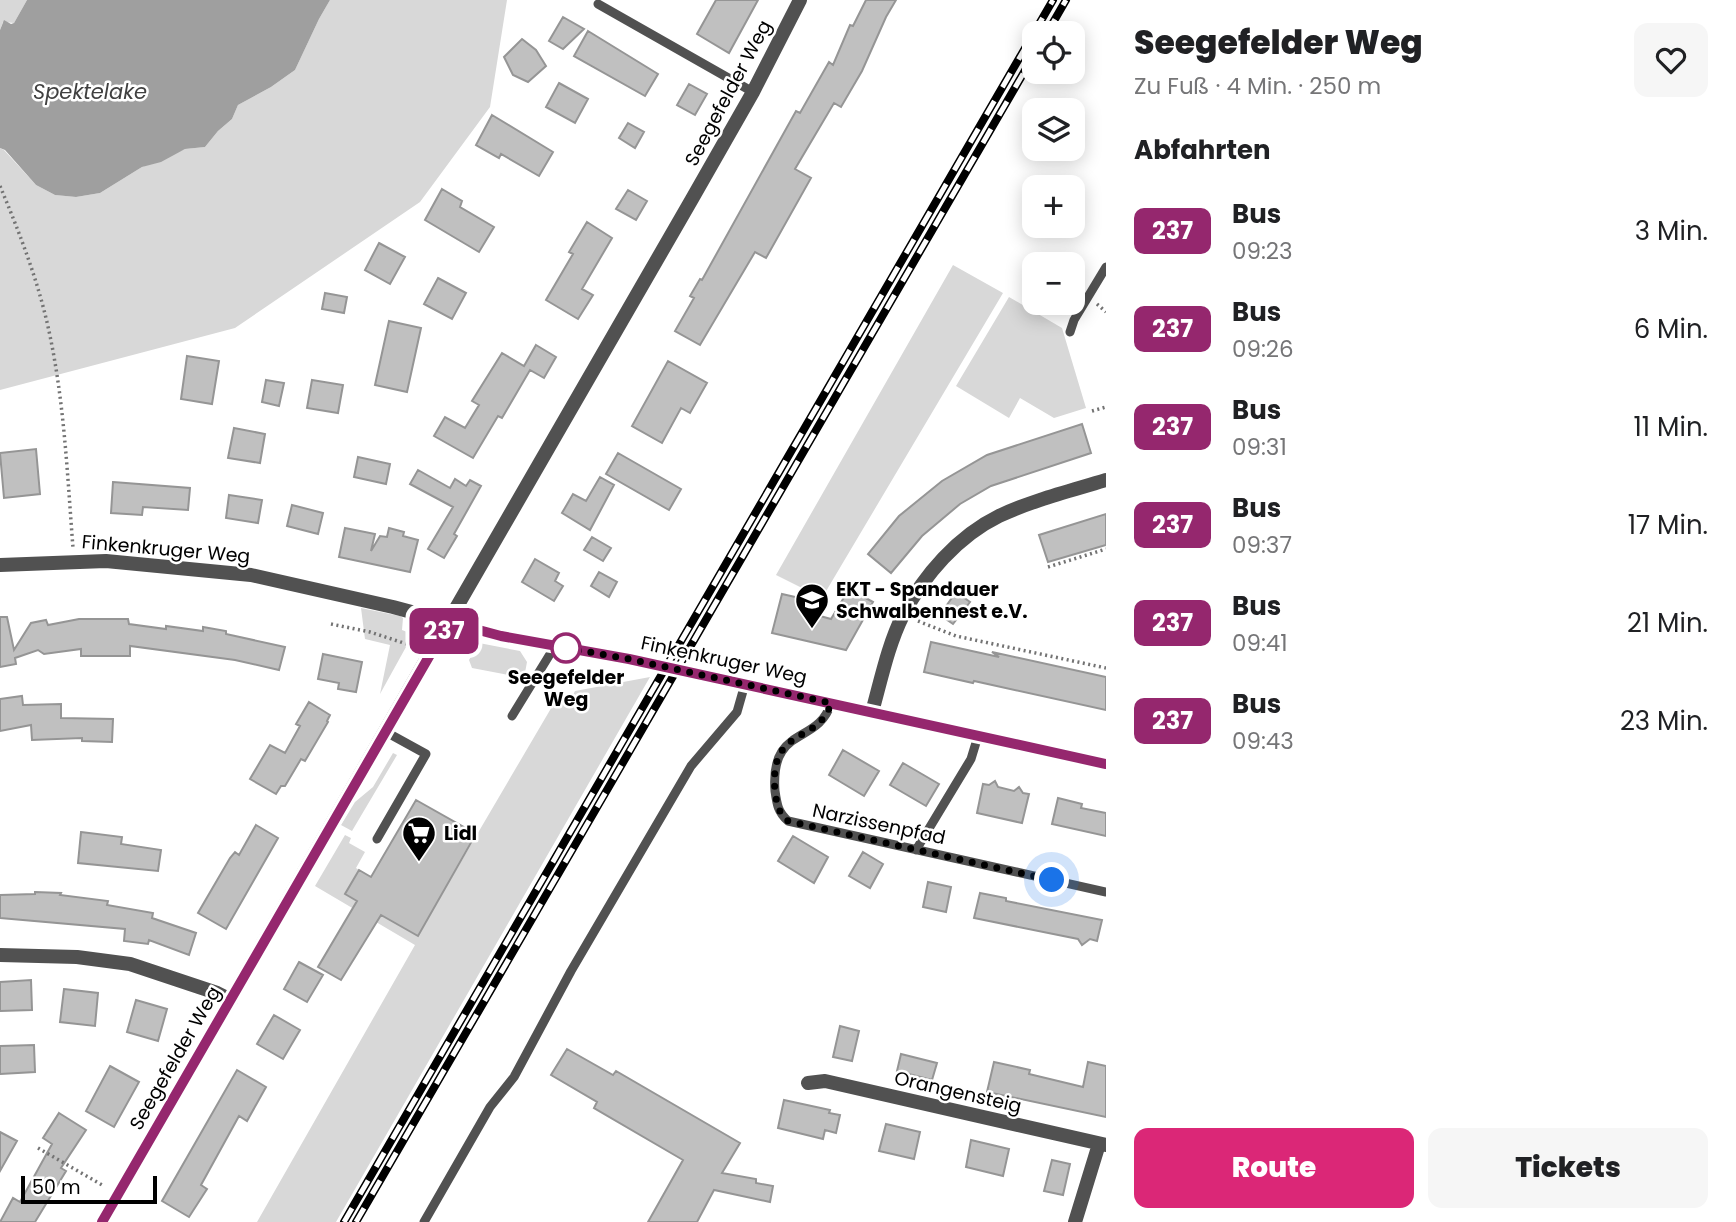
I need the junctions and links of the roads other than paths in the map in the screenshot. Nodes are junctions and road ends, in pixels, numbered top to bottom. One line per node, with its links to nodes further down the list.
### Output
1 (800, 0): 3 (street, Seegefelder Weg)
2 (598, 4): 3 (lane)
3 (753, 92): 8 (street, Seegefelder Weg)
4 (1106, 267): 5 (lane)
5 (1070, 332)
6 (1106, 480): 12 (street)
7 (0, 565): 8 (street, Finkenkruger Weg)
8 (449, 622): 9 (street, Finkenkruger Weg); 14 (street, Seegefelder Weg)
9 (555, 646): 10 (street, Finkenkruger Weg); 13 (lane)
10 (745, 684): 11 (street, Finkenkruger Weg); 25 (lane)
11 (831, 703): 12 (street, Finkenkruger Weg); 18 (lane, Narzissenpfad)
12 (872, 712): 15 (street, Finkenkruger Weg)
13 (512, 716)
14 (386, 732): 17 (lane); 21 (street, Seegefelder Weg)
15 (978, 736): 16 (street, Finkenkruger Weg); 18 (lane)
16 (1106, 764)
17 (377, 839)
18 (916, 850): 19 (lane, Narzissenpfad)
19 (1106, 892)
20 (0, 955): 21 (street)
21 (231, 1000): 24 (street, Seegefelder Weg)
22 (808, 1083): 23 (street, Orangensteig)
23 (1103, 1145): 26 (street)
24 (102, 1222)
25 (424, 1222)
26 (1075, 1222)

